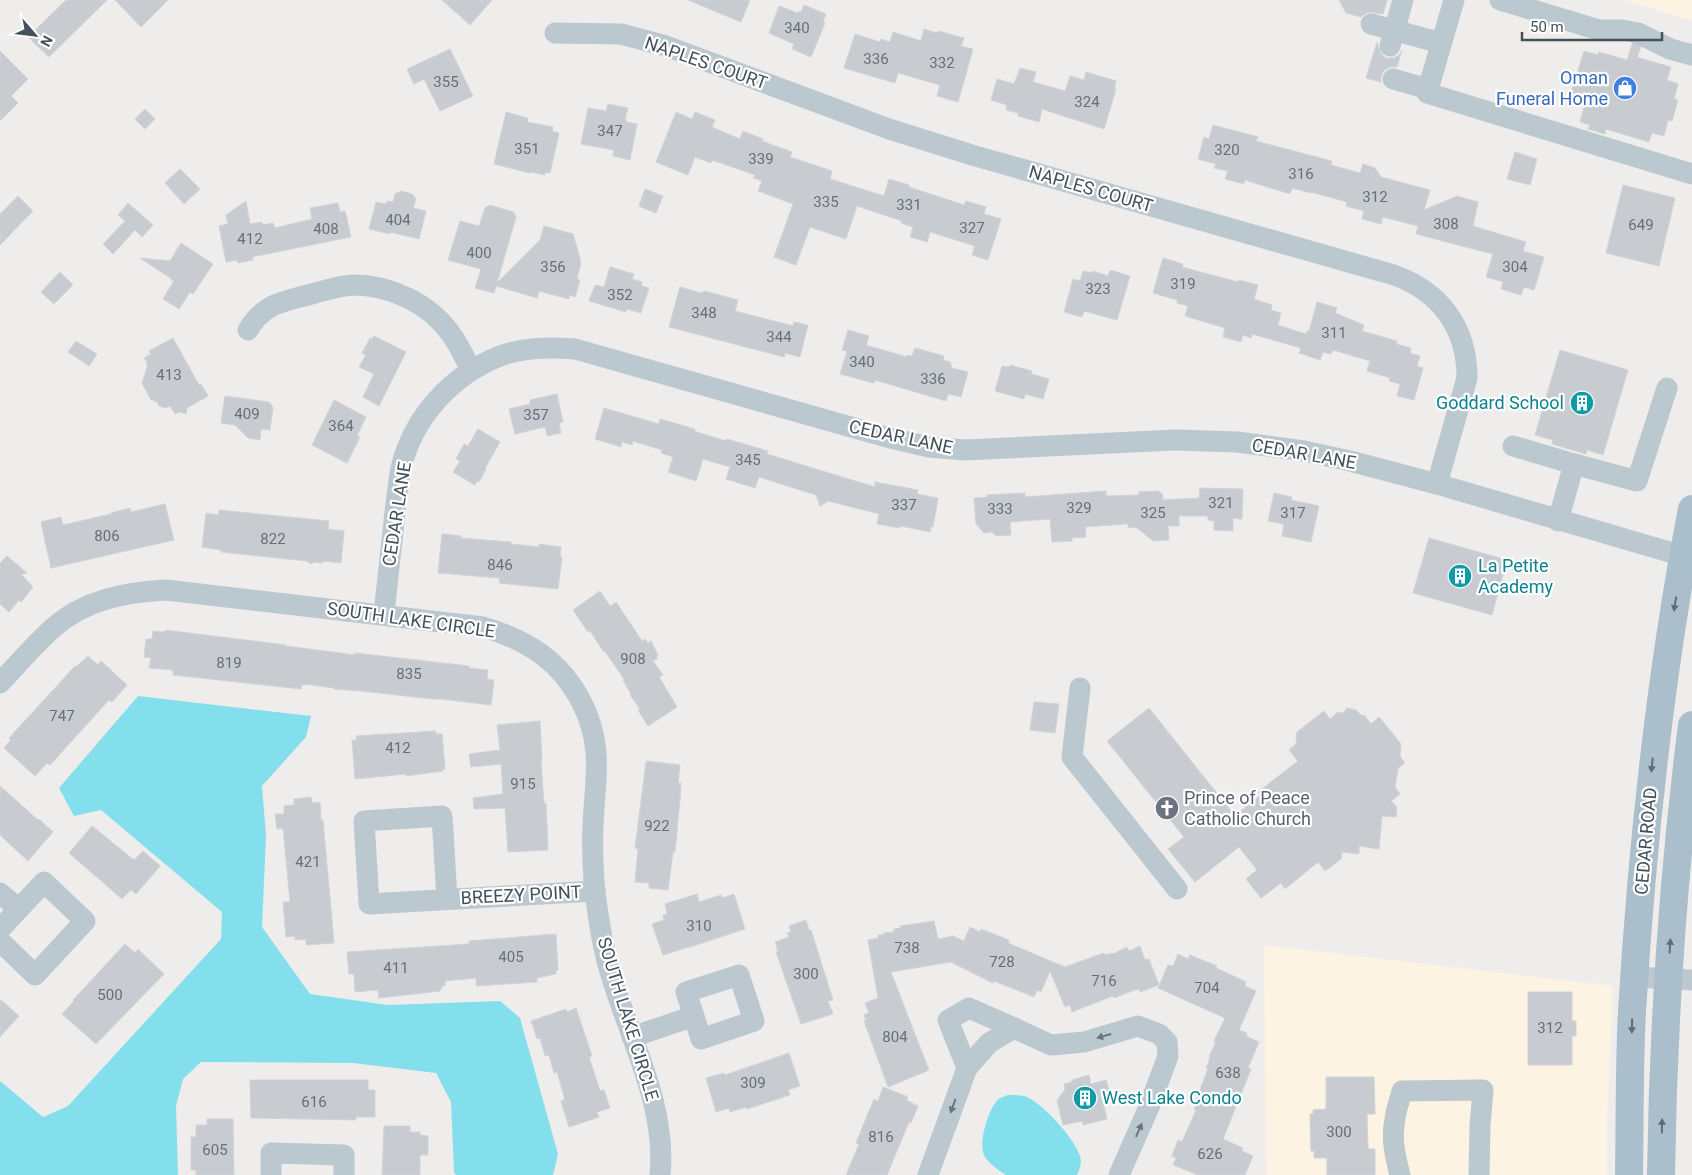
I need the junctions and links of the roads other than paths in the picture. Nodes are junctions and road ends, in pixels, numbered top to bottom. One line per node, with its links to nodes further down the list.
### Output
1 (1403, 0): 7 (street)
2 (1454, 0): 8 (street)
3 (1500, 0): 5 (street)
4 (1372, 24): 7 (street)
5 (1599, 30): 9 (street); 9 (street)
6 (554, 33): 19 (street, NAPLES COURT)
7 (1392, 38): 8 (street)
8 (1441, 43): 12 (street)
9 (1670, 49): 10 (street)
10 (1692, 56)
11 (1393, 79): 12 (street)
12 (1428, 89): 13 (street)
13 (1692, 174)
14 (248, 330): 15 (street)
15 (472, 370): 19 (street, CEDAR LANE); 23 (street, CEDAR LANE)
16 (1667, 388): 18 (street)
17 (1512, 446): 18 (street)
18 (1574, 464): 21 (street)
19 (1437, 484): 21 (street, CEDAR LANE)
20 (1692, 509): 22 (main road, CEDAR ROAD)
21 (1558, 520): 22 (street, CEDAR LANE)
22 (1688, 555): 35 (main road, CEDAR ROAD, one-way to 35)
23 (384, 615): 24 (street, SOUTH LAKE CIRCLE); 29 (street, SOUTH LAKE CIRCLE)
24 (0, 683)
25 (1080, 688): 28 (street)
26 (1692, 725): 27 (main road, CEDAR ROAD)
27 (1684, 866): 36 (main road, CEDAR ROAD, one-way to 27)
28 (1176, 889)
29 (595, 891): 31 (street, BREEZY POINT); 39 (street, SOUTH LAKE CIRCLE)
30 (0, 893): 32 (street)
31 (447, 899): 31 (street, BREEZY POINT)
32 (19, 910): 33 (street); 34 (street)
33 (0, 929)
34 (0, 941)
35 (1635, 977): 36 (street); 48 (main road, CEDAR ROAD, one-way to 48)
36 (1680, 980): 49 (main road, CEDAR ROAD, one-way to 36)
37 (694, 1016): 39 (street)
38 (1014, 1028): 40 (street); 40 (street); 45 (street, one-way to 38)
39 (632, 1037): 43 (street, SOUTH LAKE CIRCLE)
40 (967, 1068): 44 (street, one-way to 44)
41 (271, 1175): 42 (street)
42 (344, 1175)
43 (660, 1175)
44 (928, 1175)
45 (1119, 1175)
46 (1400, 1175): 47 (street)
47 (1479, 1175)
48 (1629, 1175)
49 (1661, 1175)

